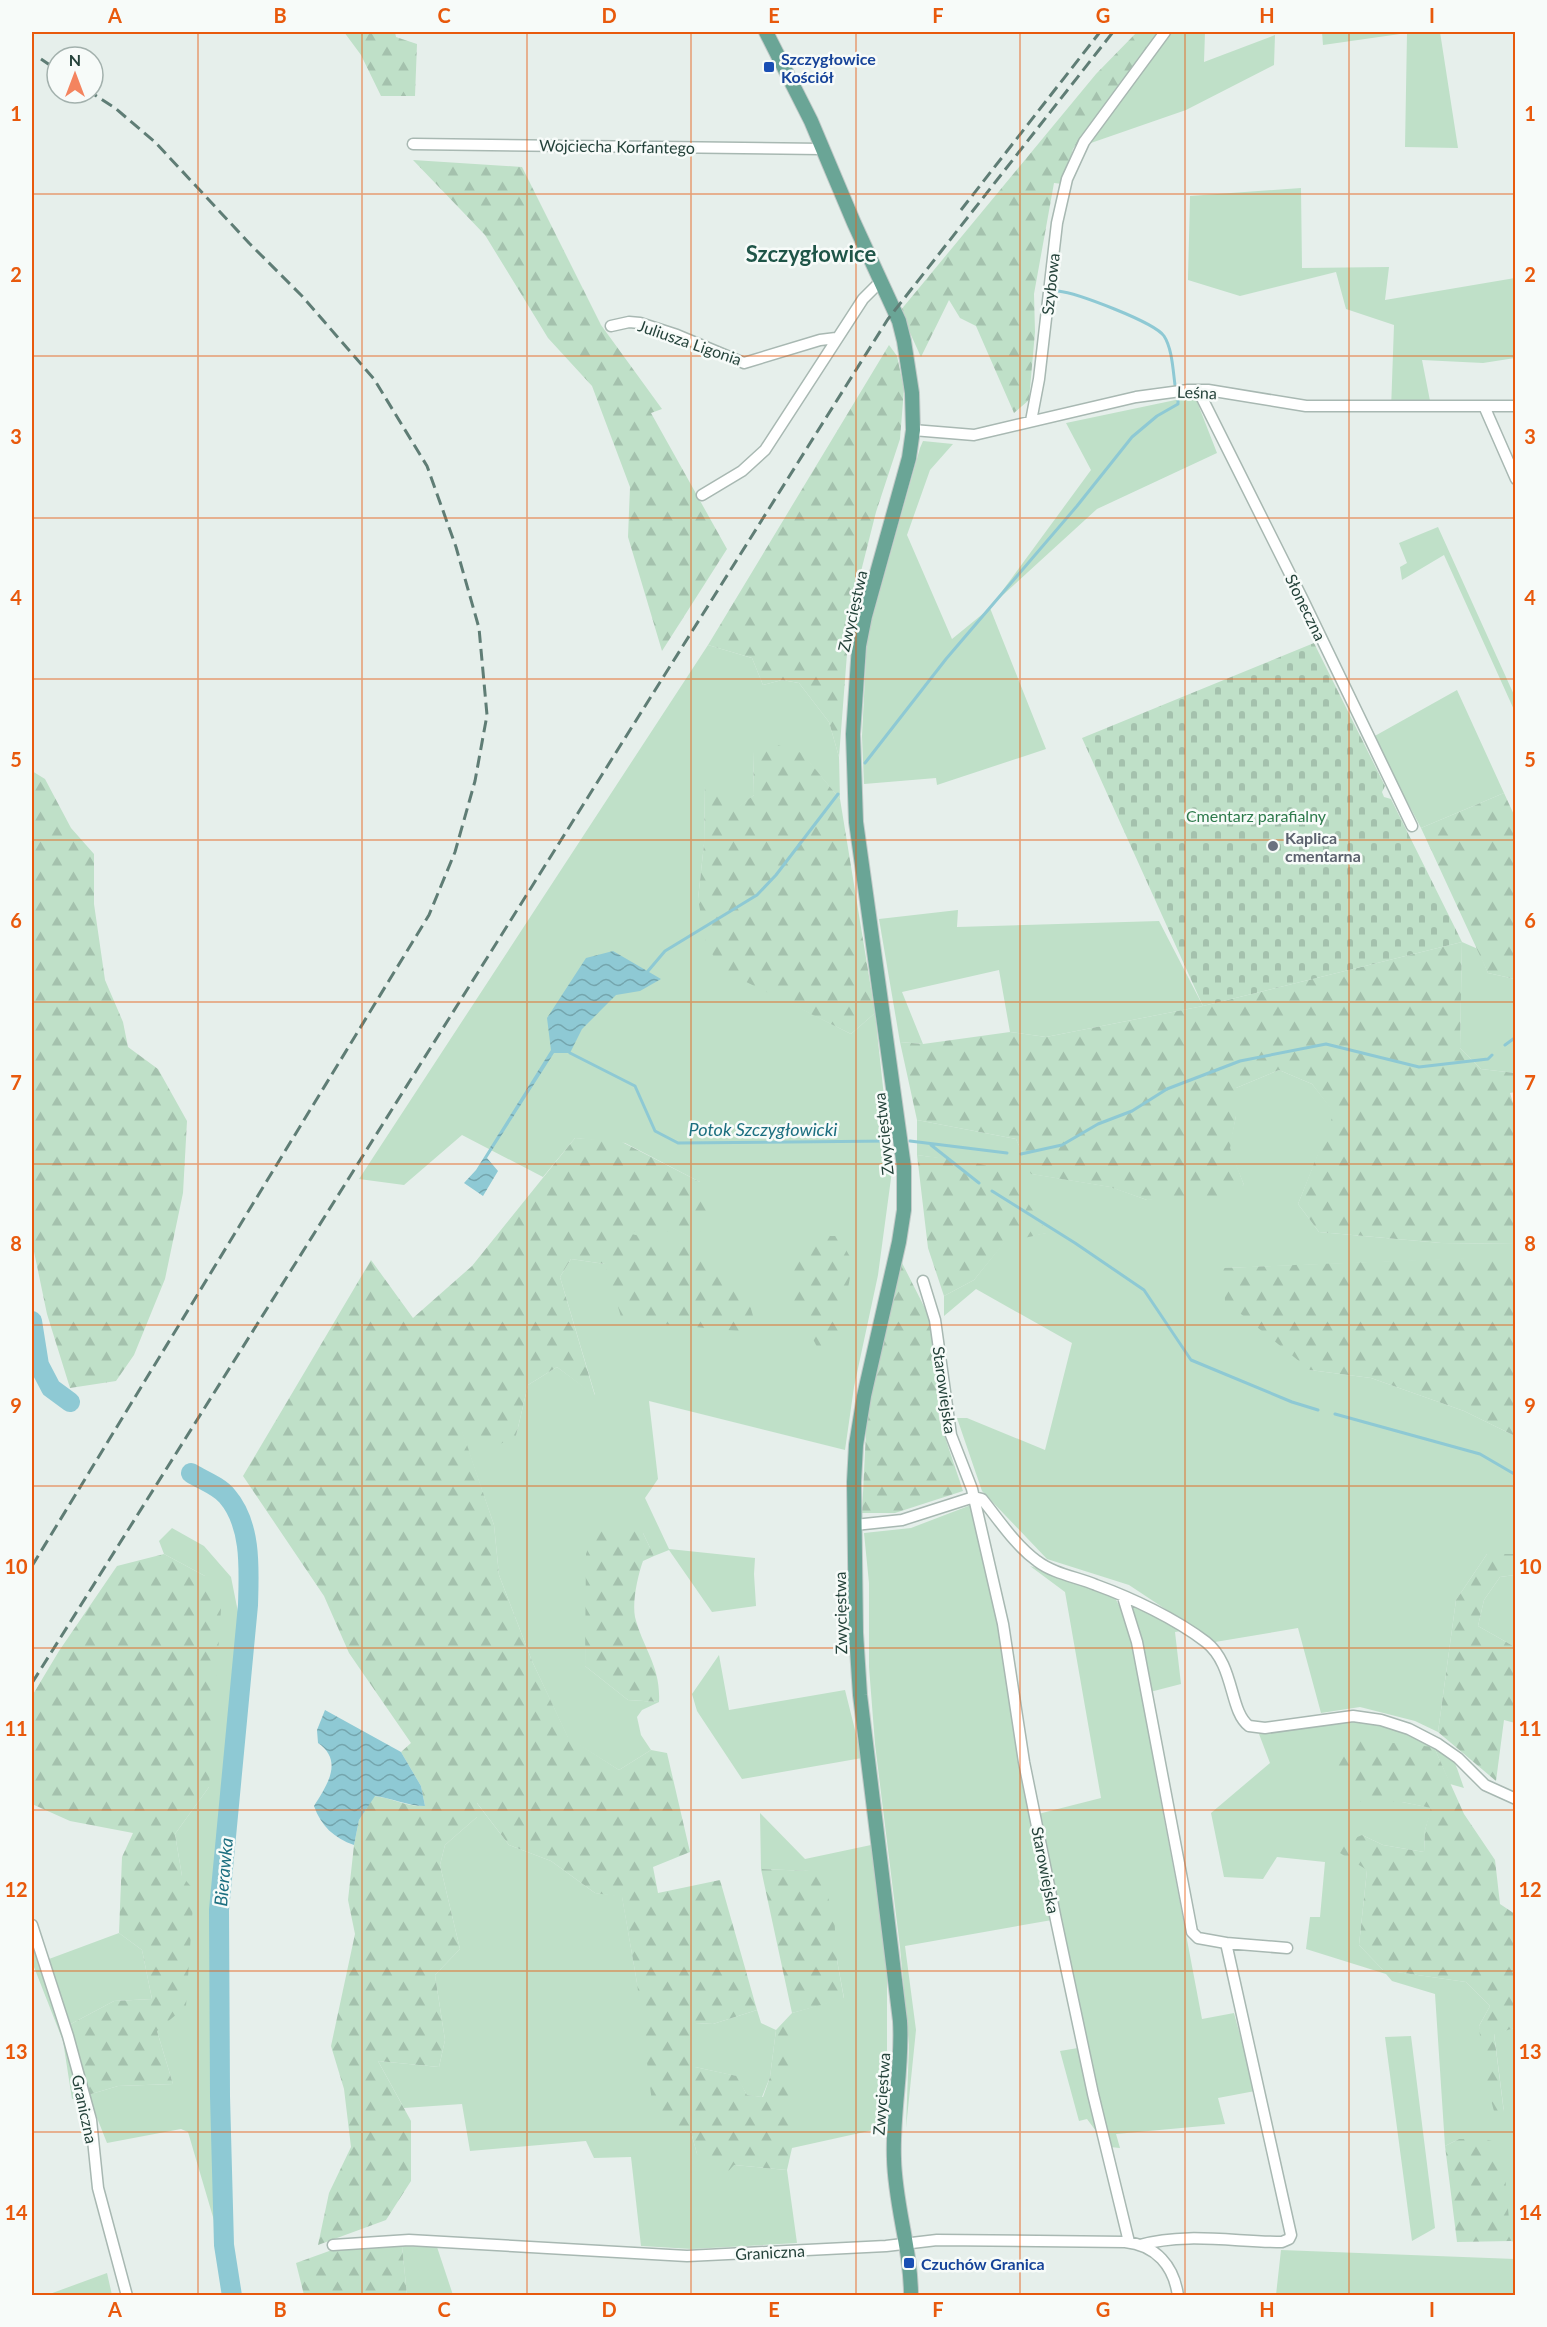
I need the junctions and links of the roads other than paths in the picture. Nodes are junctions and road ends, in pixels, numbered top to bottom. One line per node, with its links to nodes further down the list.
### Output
1 (766, 32): 4 (main road, Zwycięstwa)
2 (1165, 32): 11 (street, Szybowa)
3 (413, 144): 4 (street, Wojciecha Korfantego)
4 (822, 149): 5 (main road, Zwycięstwa)
5 (880, 281): 7 (street); 12 (main road, Zwycięstwa)
6 (611, 326): 7 (street, Juliusza Ligonia)
7 (837, 338): 14 (street)
8 (1198, 390): 9 (street, Leśna); 11 (street, Leśna); 15 (street, Słoneczna)
9 (1484, 406): 10 (street, Leśna); 13 (street)
10 (1515, 406)
11 (1031, 421): 12 (street, Leśna)
12 (913, 430): 18 (main road, Zwycięstwa)
13 (1515, 479)
14 (702, 495)
15 (1412, 826)
16 (923, 1281): 17 (street, Starowiejska)
17 (974, 1497): 18 (street); 19 (street); 25 (street, Starowiejska)
18 (855, 1525): 24 (main road, Zwycięstwa)
19 (1123, 1597): 20 (street); 22 (street)
20 (1515, 1799)
21 (32, 1925): 27 (street, Graniczna)
22 (1226, 1943): 23 (street); 25 (street)
23 (1287, 1948)
24 (906, 2243): 25 (street, Graniczna); 26 (street, Graniczna); 28 (main road, Zwycięstwa)
25 (1135, 2243): 29 (street)
26 (333, 2245)
27 (127, 2295)
28 (911, 2295)
29 (1178, 2295)

